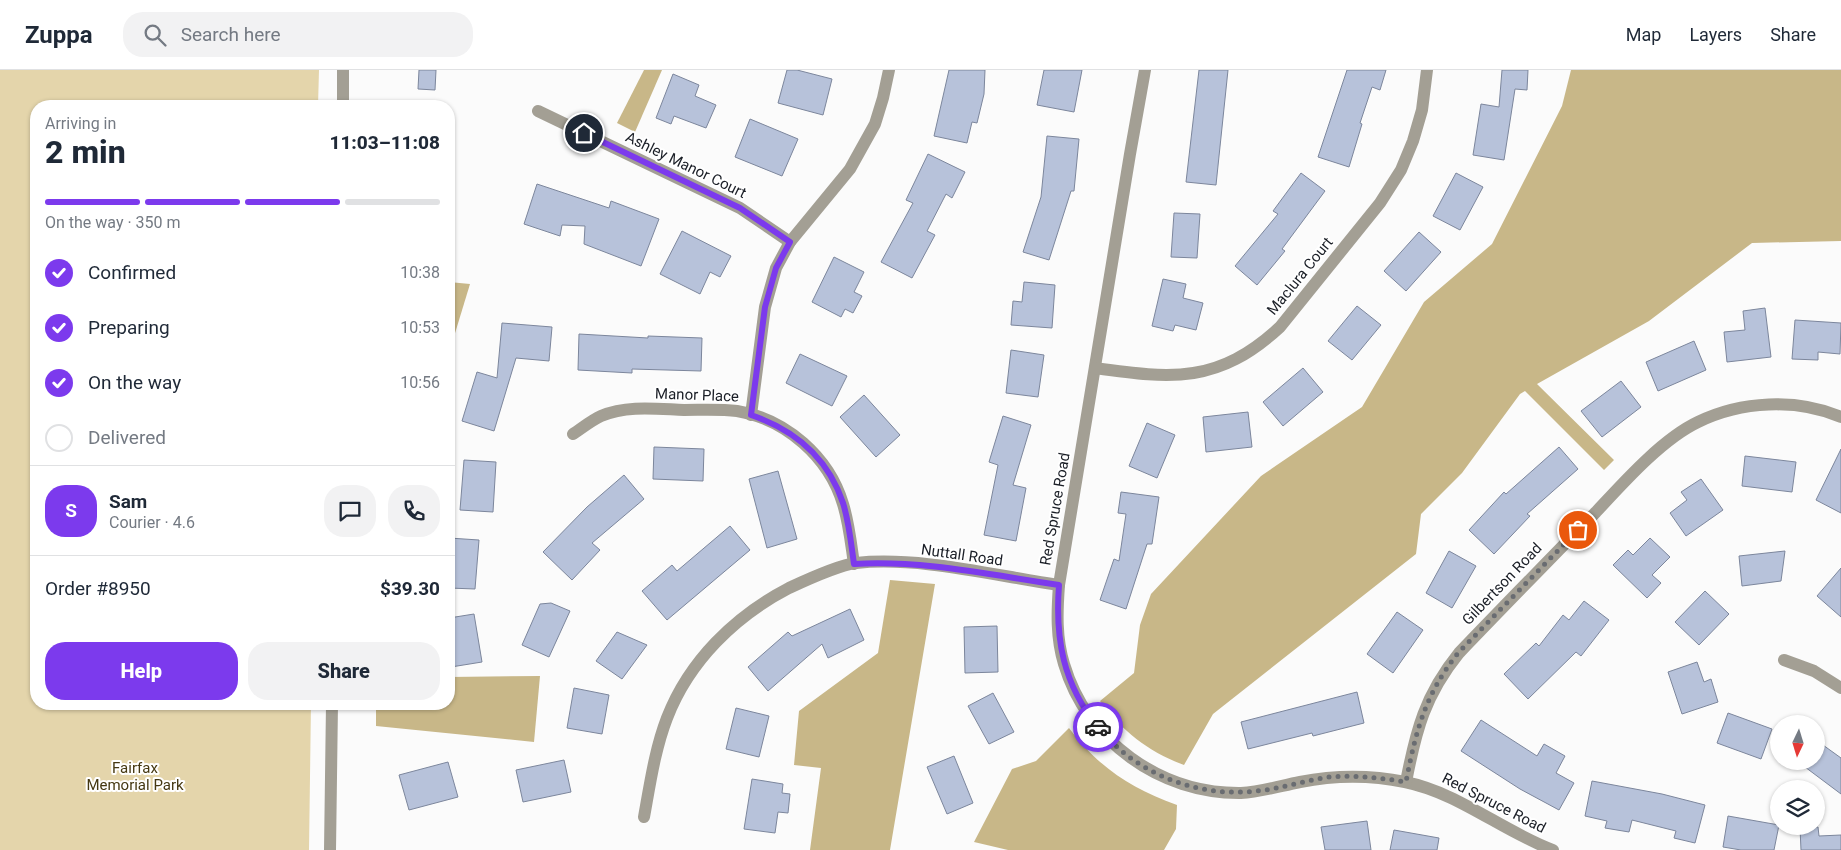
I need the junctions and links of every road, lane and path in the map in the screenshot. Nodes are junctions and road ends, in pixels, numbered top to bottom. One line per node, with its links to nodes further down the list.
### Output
1 (343, 70): 5 (street)
2 (889, 70): 7 (street)
3 (1145, 70): 8 (street, Red Spruce Road)
4 (1428, 70): 8 (street, Maclura Court)
5 (343, 100)
6 (538, 111): 7 (street, Ashley Manor Court)
7 (790, 242): 9 (street)
8 (1095, 368): 13 (street, Red Spruce Road)
9 (751, 415): 11 (street, Manor Place); 12 (street, Manor Place)
10 (1841, 417): 17 (street, Gilbertson Road)
11 (573, 434)
12 (854, 564): 13 (street, Nuttall Road); 18 (street, Nuttall Road)
13 (1059, 585): 17 (street, Red Spruce Road)
14 (1784, 660): 15 (street)
15 (1841, 688)
16 (332, 710): 19 (street)
17 (1406, 782): 20 (street, Red Spruce Road)
18 (644, 817)
19 (330, 850)
20 (1552, 850)

